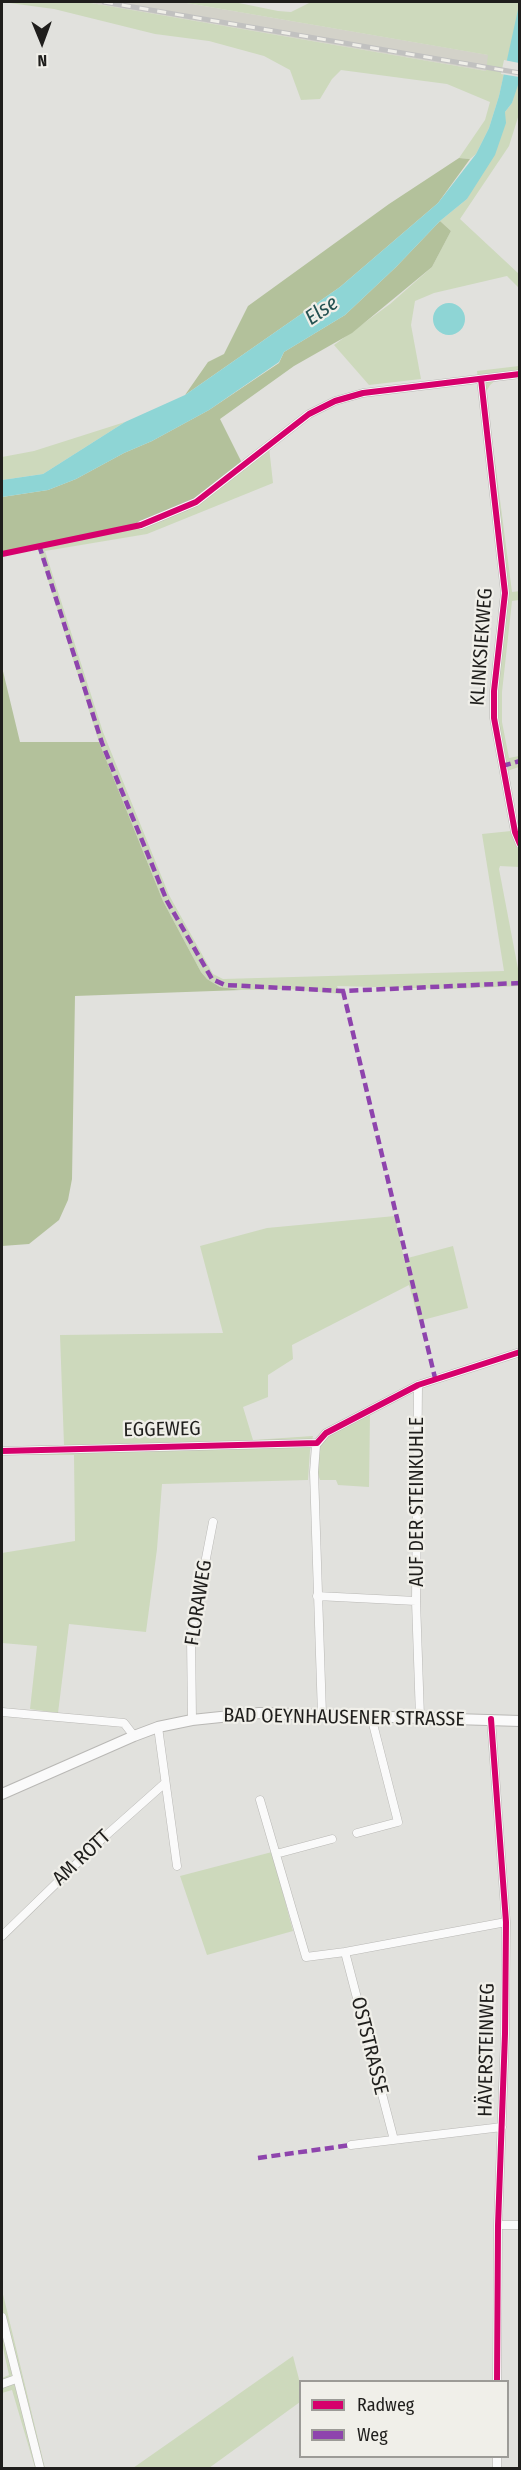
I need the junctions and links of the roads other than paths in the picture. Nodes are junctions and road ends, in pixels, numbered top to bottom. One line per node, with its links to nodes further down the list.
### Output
1 (519, 374): 2 (street)
2 (481, 379): 3 (street); 4 (street, KLINKSIEKWEG)
3 (141, 525)
4 (519, 844)
5 (519, 1352): 6 (street)
6 (418, 1385): 7 (street, AUF DER STEINKUHLE); 11 (street, AUF DER STEINKUHLE)
7 (317, 1443): 8 (street, EGGEWEG); 10 (street)
8 (5, 1451)
9 (213, 1522): 16 (street, FLORAWEG)
10 (317, 1596): 11 (street, AUF DER STEINKUHLE); 13 (street)
11 (416, 1601): 15 (street, AUF DER STEINKUHLE)
12 (2, 1712): 20 (street)
13 (322, 1715): 14 (main road, BAD OEYNHAUSENER STRASSE); 16 (main road, BAD OEYNHAUSENER STRASSE)
14 (371, 1716): 15 (main road, BAD OEYNHAUSENER STRASSE); 24 (street)
15 (420, 1718): 17 (main road, BAD OEYNHAUSENER STRASSE)
16 (192, 1719): 19 (main road, BAD OEYNHAUSENER STRASSE)
17 (491, 1719): 18 (main road, BAD OEYNHAUSENER STRASSE); 28 (street, HÄVERSTEINWEG)
18 (519, 1720)
19 (158, 1727): 20 (main road, BAD OEYNHAUSENER STRASSE); 21 (street)
20 (134, 1736): 22 (main road, BAD OEYNHAUSENER STRASSE)
21 (165, 1782): 27 (street); 29 (street, AM ROTT)
22 (2, 1794)
23 (260, 1800): 26 (street)
24 (357, 1833)
25 (332, 1839): 26 (street)
26 (276, 1854): 30 (street)
27 (177, 1866)
28 (506, 1922): 30 (street); 31 (street, HÄVERSTEINWEG)
29 (2, 1936)
30 (345, 1952): 32 (street, OSTSTRASSE)
31 (502, 2127): 32 (street); 34 (street, HÄVERSTEINWEG)
32 (393, 2140): 33 (street)
33 (351, 2145)
34 (498, 2225): 35 (street); 38 (street, HÄVERSTEINWEG)
35 (519, 2225)
36 (2, 2317): 37 (street)
37 (16, 2379): 39 (street); 40 (street)
38 (497, 2380)
39 (2, 2384)
40 (40, 2469)

